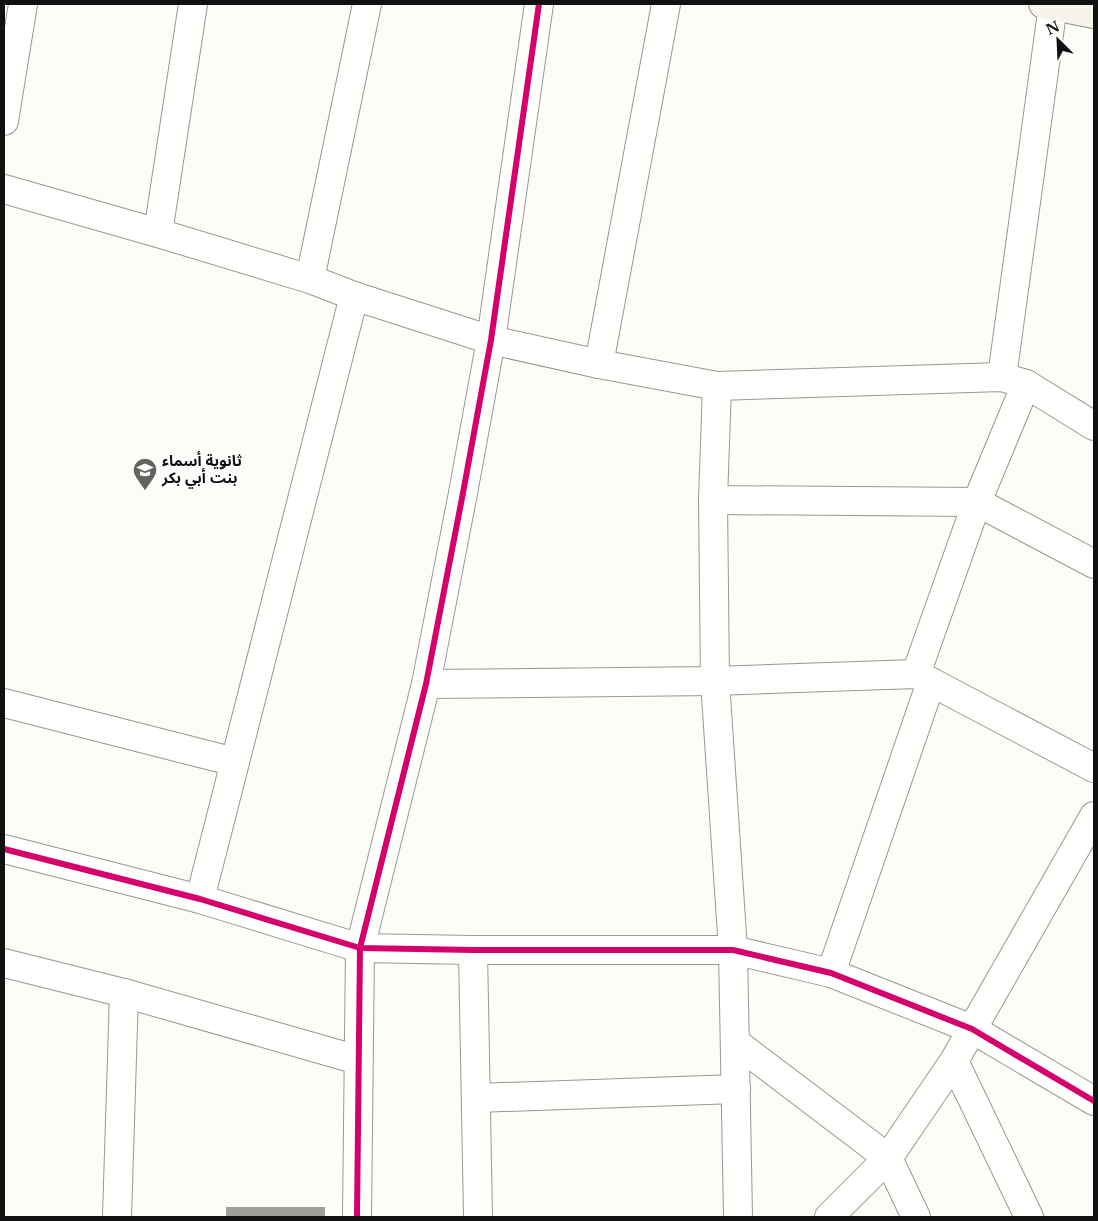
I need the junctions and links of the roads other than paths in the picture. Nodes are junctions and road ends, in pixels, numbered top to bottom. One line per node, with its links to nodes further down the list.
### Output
1 (23, 4): 8 (street)
2 (193, 4): 10 (street)
3 (367, 4): 11 (street)
4 (539, 4): 13 (street)
5 (666, 4): 14 (street)
6 (1048, 4): 7 (main road); 15 (street)
7 (1094, 14)
8 (4, 120)
9 (4, 189): 10 (street)
10 (158, 233): 11 (street)
11 (310, 279): 12 (street)
12 (354, 296): 13 (street); 25 (street)
13 (492, 340): 14 (street); 23 (street)
14 (599, 364): 16 (street)
15 (1014, 380): 16 (street); 17 (street); 19 (street)
16 (717, 386): 18 (street)
17 (1094, 426)
18 (713, 500): 19 (street); 22 (street)
19 (977, 502): 20 (street); 21 (street)
20 (1094, 564)
21 (924, 678): 22 (street); 26 (street); 34 (street)
22 (715, 681): 23 (street); 32 (street)
23 (426, 684): 30 (street)
24 (4, 703): 25 (street)
25 (234, 762): 29 (street)
26 (1094, 768)
27 (1094, 816): 36 (street)
28 (4, 849): 29 (street)
29 (200, 899): 30 (street)
30 (360, 948): 31 (street); 38 (street)
31 (473, 950): 32 (street); 41 (street)
32 (733, 950): 34 (street); 37 (street)
33 (4, 963): 35 (street)
34 (831, 973): 36 (street)
35 (124, 993): 38 (street); 44 (street)
36 (972, 1029): 39 (street); 42 (street)
37 (735, 1042): 40 (street); 43 (street)
38 (358, 1060): 45 (street)
39 (954, 1061): 43 (street); 50 (street)
40 (736, 1089): 41 (street); 47 (street)
41 (476, 1098): 46 (street)
42 (1094, 1101)
43 (888, 1158): 48 (street); 49 (street)
44 (117, 1217)
45 (357, 1217)
46 (478, 1217)
47 (738, 1217)
48 (829, 1217)
49 (916, 1217)
50 (1028, 1217)

